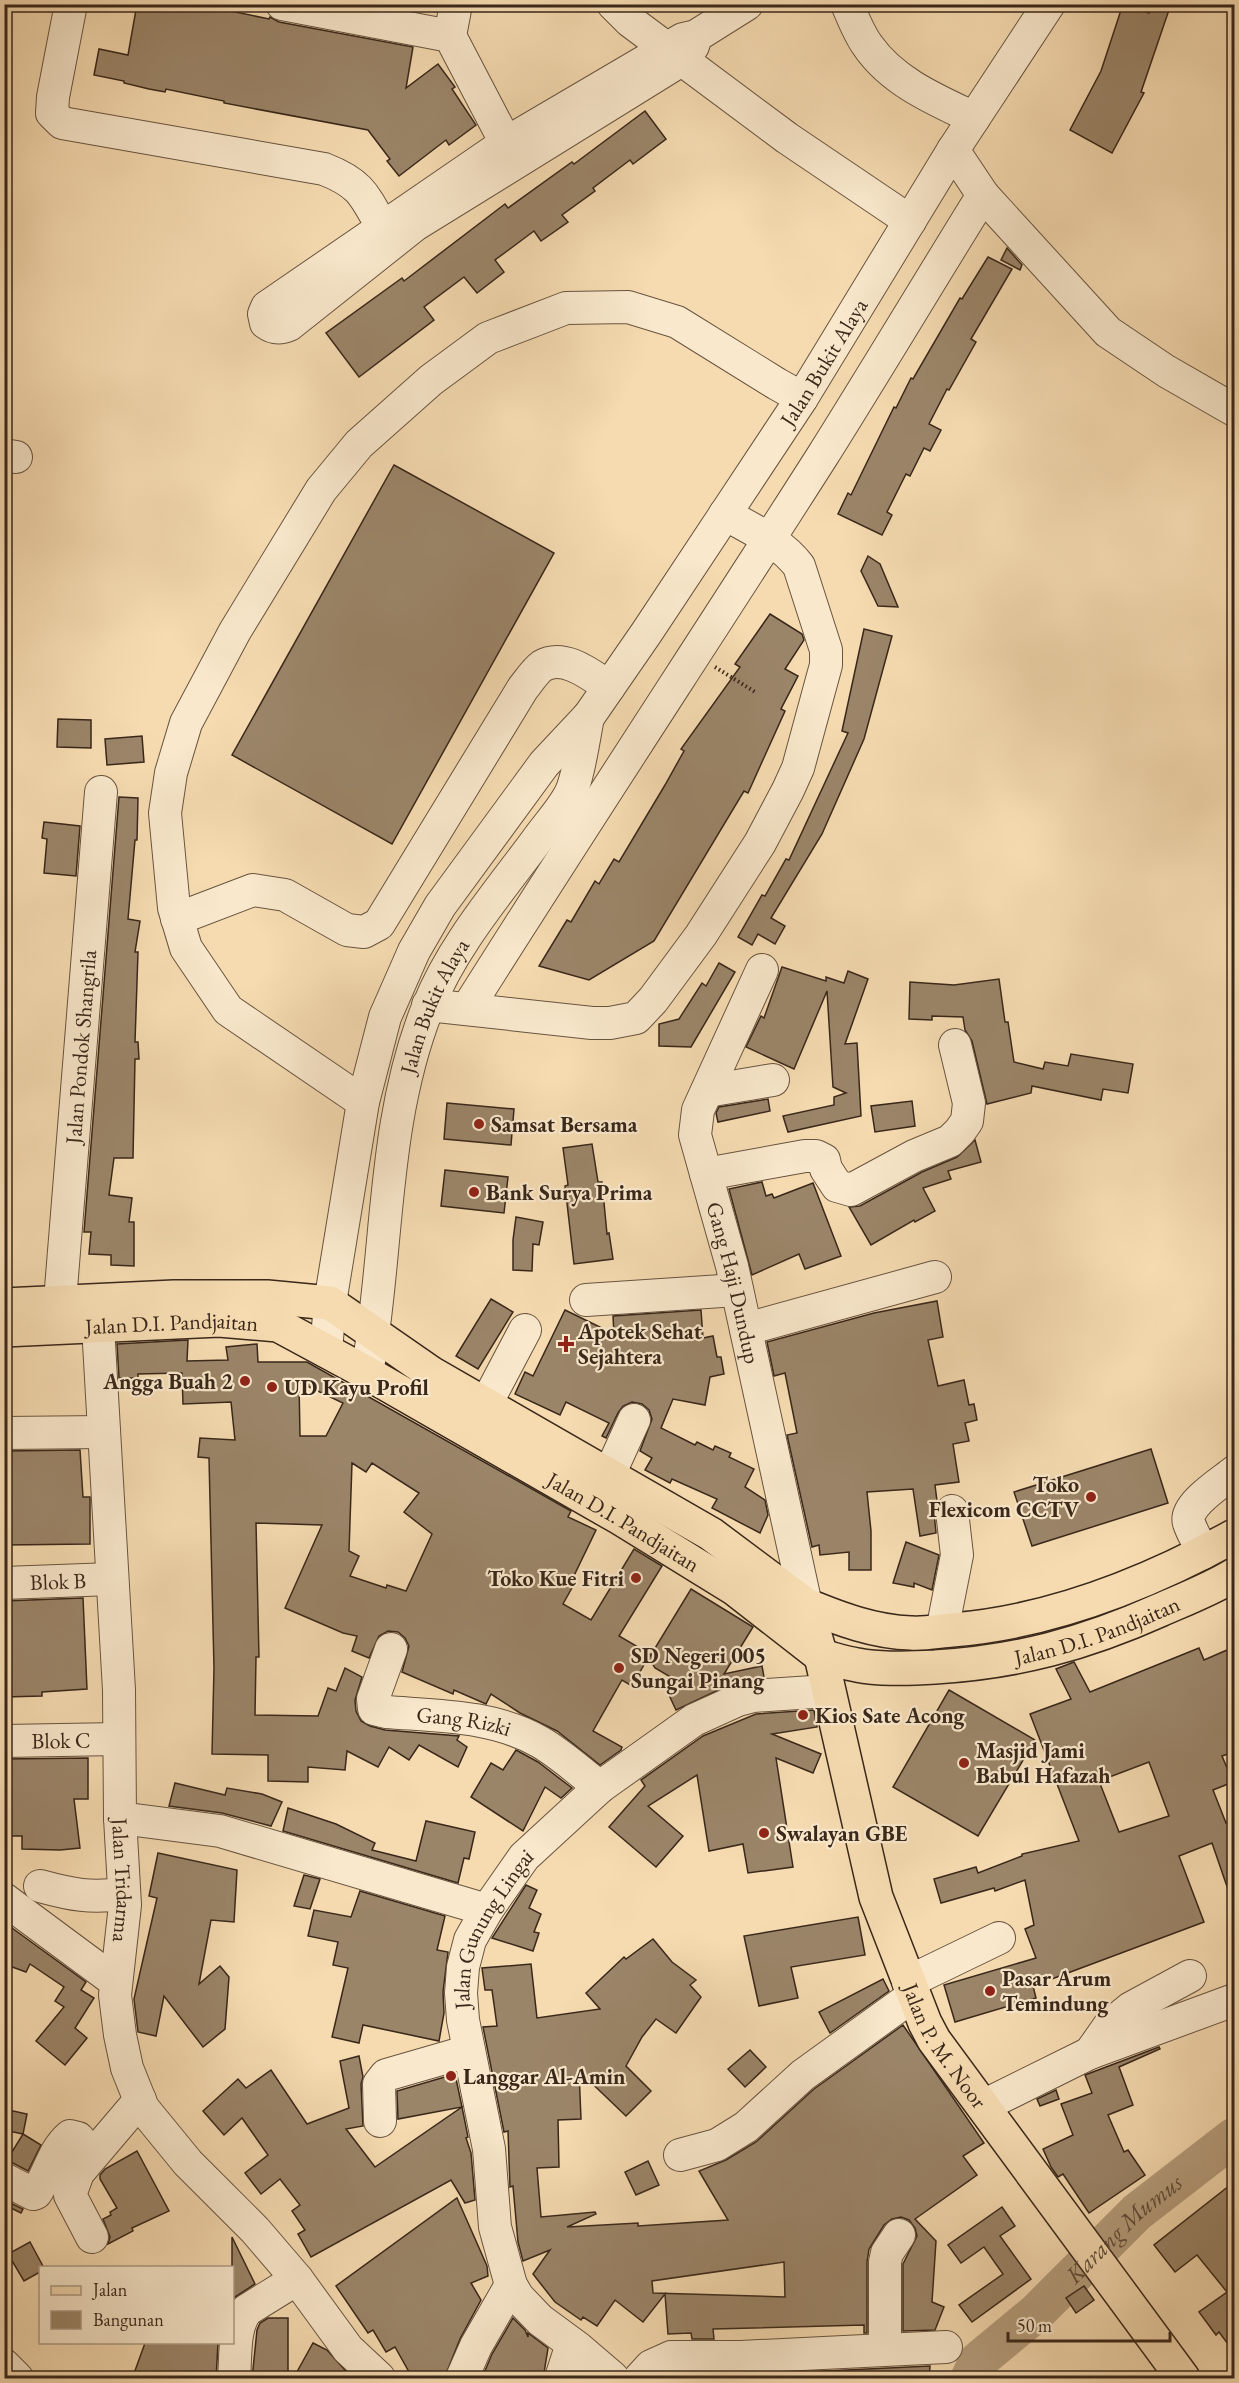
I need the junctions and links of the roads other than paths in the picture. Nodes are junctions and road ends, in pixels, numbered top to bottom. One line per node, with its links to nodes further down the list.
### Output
1 (71, 4): 15 (street)
2 (282, 4): 8 (street)
3 (456, 4): 8 (street)
4 (613, 4): 9 (street)
5 (747, 4): 9 (street)
6 (847, 4): 10 (street)
7 (1049, 4): 10 (street, Jalan Bukit Alaya)
8 (450, 36): 11 (street)
9 (682, 48): 11 (street); 14 (street); 15 (street)
10 (975, 118): 12 (street, Jalan Bukit Alaya)
11 (506, 142): 15 (street)
12 (953, 150): 13 (street); 14 (street, Jalan Bukit Alaya)
13 (983, 195): 17 (street); 19 (street)
14 (910, 221): 16 (street, Jalan Bukit Alaya)
15 (382, 227)
16 (802, 398): 18 (street, Jalan Bukit Alaya); 24 (street)
17 (1234, 410)
18 (725, 514): 19 (street); 20 (street, Jalan Bukit Alaya)
19 (768, 538): 26 (street); 30 (street)
20 (609, 687): 21 (street, Jalan Bukit Alaya); 24 (street)
21 (589, 716): 23 (street, Jalan Bukit Alaya); 25 (street, Jalan Bukit Alaya)
22 (101, 792): 41 (street, Jalan Pondok Shangrila)
23 (440, 906): 25 (street); 34 (street, Jalan Bukit Alaya)
24 (177, 919): 34 (street)
25 (473, 928): 26 (street); 28 (street, Jalan Bukit Alaya)
26 (505, 949): 29 (street); 30 (street)
27 (762, 970): 33 (street, Gang Haji Dundup)
28 (429, 1005): 29 (street); 37 (street, Jalan Bukit Alaya)
29 (467, 1009): 30 (street)
30 (515, 1014)
31 (956, 1045): 35 (street)
32 (773, 1080): 33 (street)
33 (707, 1091): 35 (street, Gang Haji Dundup)
34 (363, 1102): 36 (street, Jalan Bukit Alaya)
35 (706, 1174): 39 (street, Gang Haji Dundup)
36 (344, 1214): 37 (street); 42 (street, Jalan Bukit Alaya)
37 (383, 1222): 48 (street, Jalan Bukit Alaya)
38 (935, 1278): 45 (street)
39 (737, 1290): 40 (street); 45 (street, Gang Haji Dundup)
40 (586, 1300)
41 (60, 1301): 42 (main road, Jalan D.I. Pandjaitan); 43 (main road, Jalan D.I. Pandjaitan)
42 (330, 1303): 48 (main road, Jalan D.I. Pandjaitan); 49 (street, Jalan Bukit Alaya)
43 (4, 1305)
44 (98, 1326): 46 (main road, Jalan D.I. Pandjaitan); 49 (main road, Jalan D.I. Pandjaitan); 53 (street, Jalan Tridarma)
45 (746, 1329): 63 (street, Gang Haji Dundup)
46 (4, 1330)
47 (525, 1330): 51 (street)
48 (374, 1333): 50 (street, Jalan Bukit Alaya); 51 (main road, Jalan D.I. Pandjaitan)
49 (326, 1351): 50 (main road, Jalan D.I. Pandjaitan)
50 (367, 1372): 66 (main road, Jalan D.I. Pandjaitan)
51 (486, 1404): 56 (main road, Jalan D.I. Pandjaitan)
52 (634, 1420): 56 (street)
53 (104, 1432): 54 (street); 61 (street, Jalan Tridarma)
54 (4, 1433)
55 (1234, 1472): 59 (street)
56 (609, 1475): 63 (main road, Jalan D.I. Pandjaitan)
57 (951, 1511): 64 (street)
58 (1234, 1536): 59 (main road, Jalan D.I. Pandjaitan)
59 (1203, 1553): 64 (main road, Jalan D.I. Pandjaitan)
60 (1234, 1575): 66 (main road, Jalan D.I. Pandjaitan)
61 (112, 1579): 62 (street, Blok B); 68 (street, Jalan Tridarma)
62 (4, 1583)
63 (806, 1605): 64 (main road, Jalan D.I. Pandjaitan); 66 (main road, Jalan P. M. Noor)
64 (942, 1631)
65 (391, 1649): 70 (street, Gang Rizki)
66 (821, 1656): 67 (main road, Jalan P. M. Noor)
67 (828, 1691): 70 (street, Jalan Gunung Lingai); 79 (main road, Jalan P. M. Noor)
68 (118, 1739): 69 (street, Blok C); 71 (street, Jalan Tridarma)
69 (4, 1741)
70 (600, 1787): 75 (street, Jalan Gunung Lingai)
71 (120, 1818): 73 (street, Jalan Tridarma); 75 (street)
72 (40, 1886): 73 (street)
73 (124, 1894): 78 (street, Jalan Tridarma)
74 (4, 1899): 78 (street)
75 (487, 1910): 81 (street, Jalan Gunung Lingai)
76 (999, 1938): 79 (street)
77 (1190, 1976): 82 (street)
78 (117, 1982): 83 (street, Jalan Tridarma)
79 (911, 1988): 84 (main road, Jalan P. M. Noor); 87 (street)
80 (1234, 2000): 82 (street)
81 (469, 2051): 85 (street); 92 (street, Jalan Gunung Lingai)
82 (1090, 2053): 84 (street)
83 (140, 2100): 86 (street); 91 (street, Jalan Tridarma)
84 (983, 2106): 105 (main road, Jalan P. M. Noor)
85 (380, 2121)
86 (92, 2155): 88 (street); 90 (street)
87 (680, 2155)
88 (4, 2179)
89 (899, 2235): 95 (street)
90 (93, 2237)
91 (297, 2279): 96 (street, Jalan Tridarma); 99 (street)
92 (511, 2285): 93 (street, Jalan Gunung Lingai); 101 (street)
93 (572, 2344): 102 (street); 103 (street, Jalan Gunung Lingai)
94 (946, 2347): 95 (street)
95 (885, 2349): 104 (street)
96 (346, 2364): 100 (street, Jalan Tridarma)
97 (4, 2365): 98 (street)
98 (17, 2379)
99 (234, 2379)
100 (379, 2379)
101 (462, 2379)
102 (561, 2379)
103 (613, 2379)
104 (640, 2379)
105 (1183, 2379)

